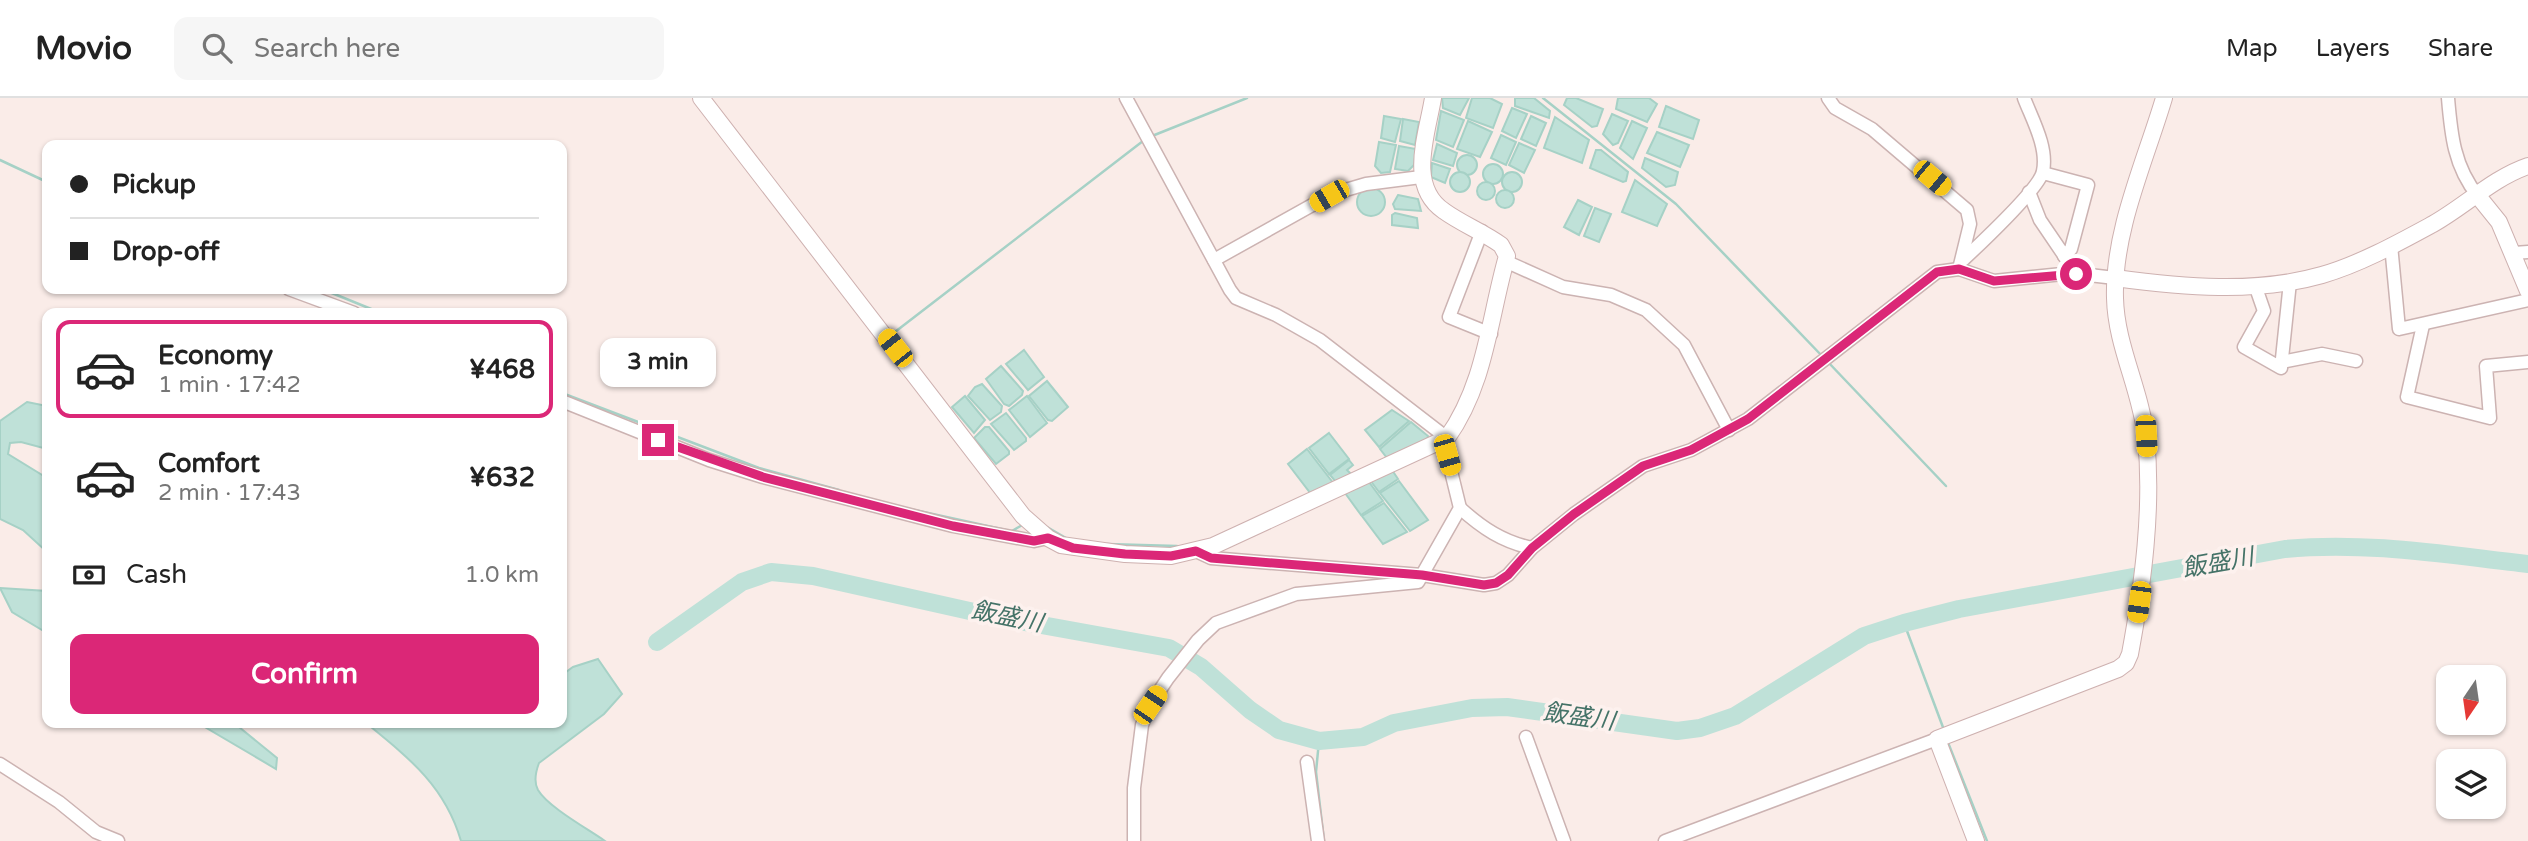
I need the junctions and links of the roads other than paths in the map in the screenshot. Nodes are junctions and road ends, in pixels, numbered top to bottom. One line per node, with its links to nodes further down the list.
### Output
1 (701, 98): 37 (street)
2 (1126, 98): 17 (street)
3 (1433, 98): 10 (street)
4 (1828, 98): 19 (street)
5 (2024, 98): 9 (street)
6 (2164, 98): 21 (street)
7 (2448, 98): 12 (street)
8 (2528, 166): 12 (street)
9 (2043, 173): 11 (street); 16 (street)
10 (1421, 177): 13 (street); 17 (street)
11 (2029, 192): 16 (street); 19 (street)
12 (2478, 196): 14 (street); 15 (street)
13 (1482, 231): 18 (street); 29 (street)
14 (2391, 245): 22 (street); 28 (street)
15 (2521, 252): 24 (street)
16 (2064, 256): 20 (street)
17 (1214, 260): 35 (street)
18 (1505, 261): 29 (street); 34 (street)
19 (1961, 265): 20 (street); 34 (street)
20 (2076, 274): 21 (street)
21 (2115, 278): 23 (street); 42 (street)
22 (2290, 282): 23 (street); 31 (street)
23 (2255, 285): 31 (street)
24 (2528, 290)
25 (303, 294): 27 (street)
26 (2528, 300): 28 (street)
27 (340, 308)
28 (2423, 325): 32 (street)
29 (1491, 334): 35 (street)
30 (2356, 361): 31 (street)
31 (2281, 362)
32 (2528, 362)
33 (567, 403): 37 (street)
34 (1730, 430): 38 (street)
35 (1447, 438): 36 (street); 39 (street)
36 (1460, 508): 38 (street); 40 (street)
37 (1048, 538): 39 (street)
38 (1532, 548): 40 (street)
39 (1196, 551): 40 (street)
40 (1422, 575): 46 (street)
41 (1526, 737): 48 (street)
42 (1937, 739): 49 (street); 50 (street)
43 (1307, 762): 47 (street)
44 (0, 764): 45 (street)
45 (118, 841)
46 (1134, 841)
47 (1318, 841)
48 (1564, 841)
49 (1665, 841)
50 (1976, 841)

